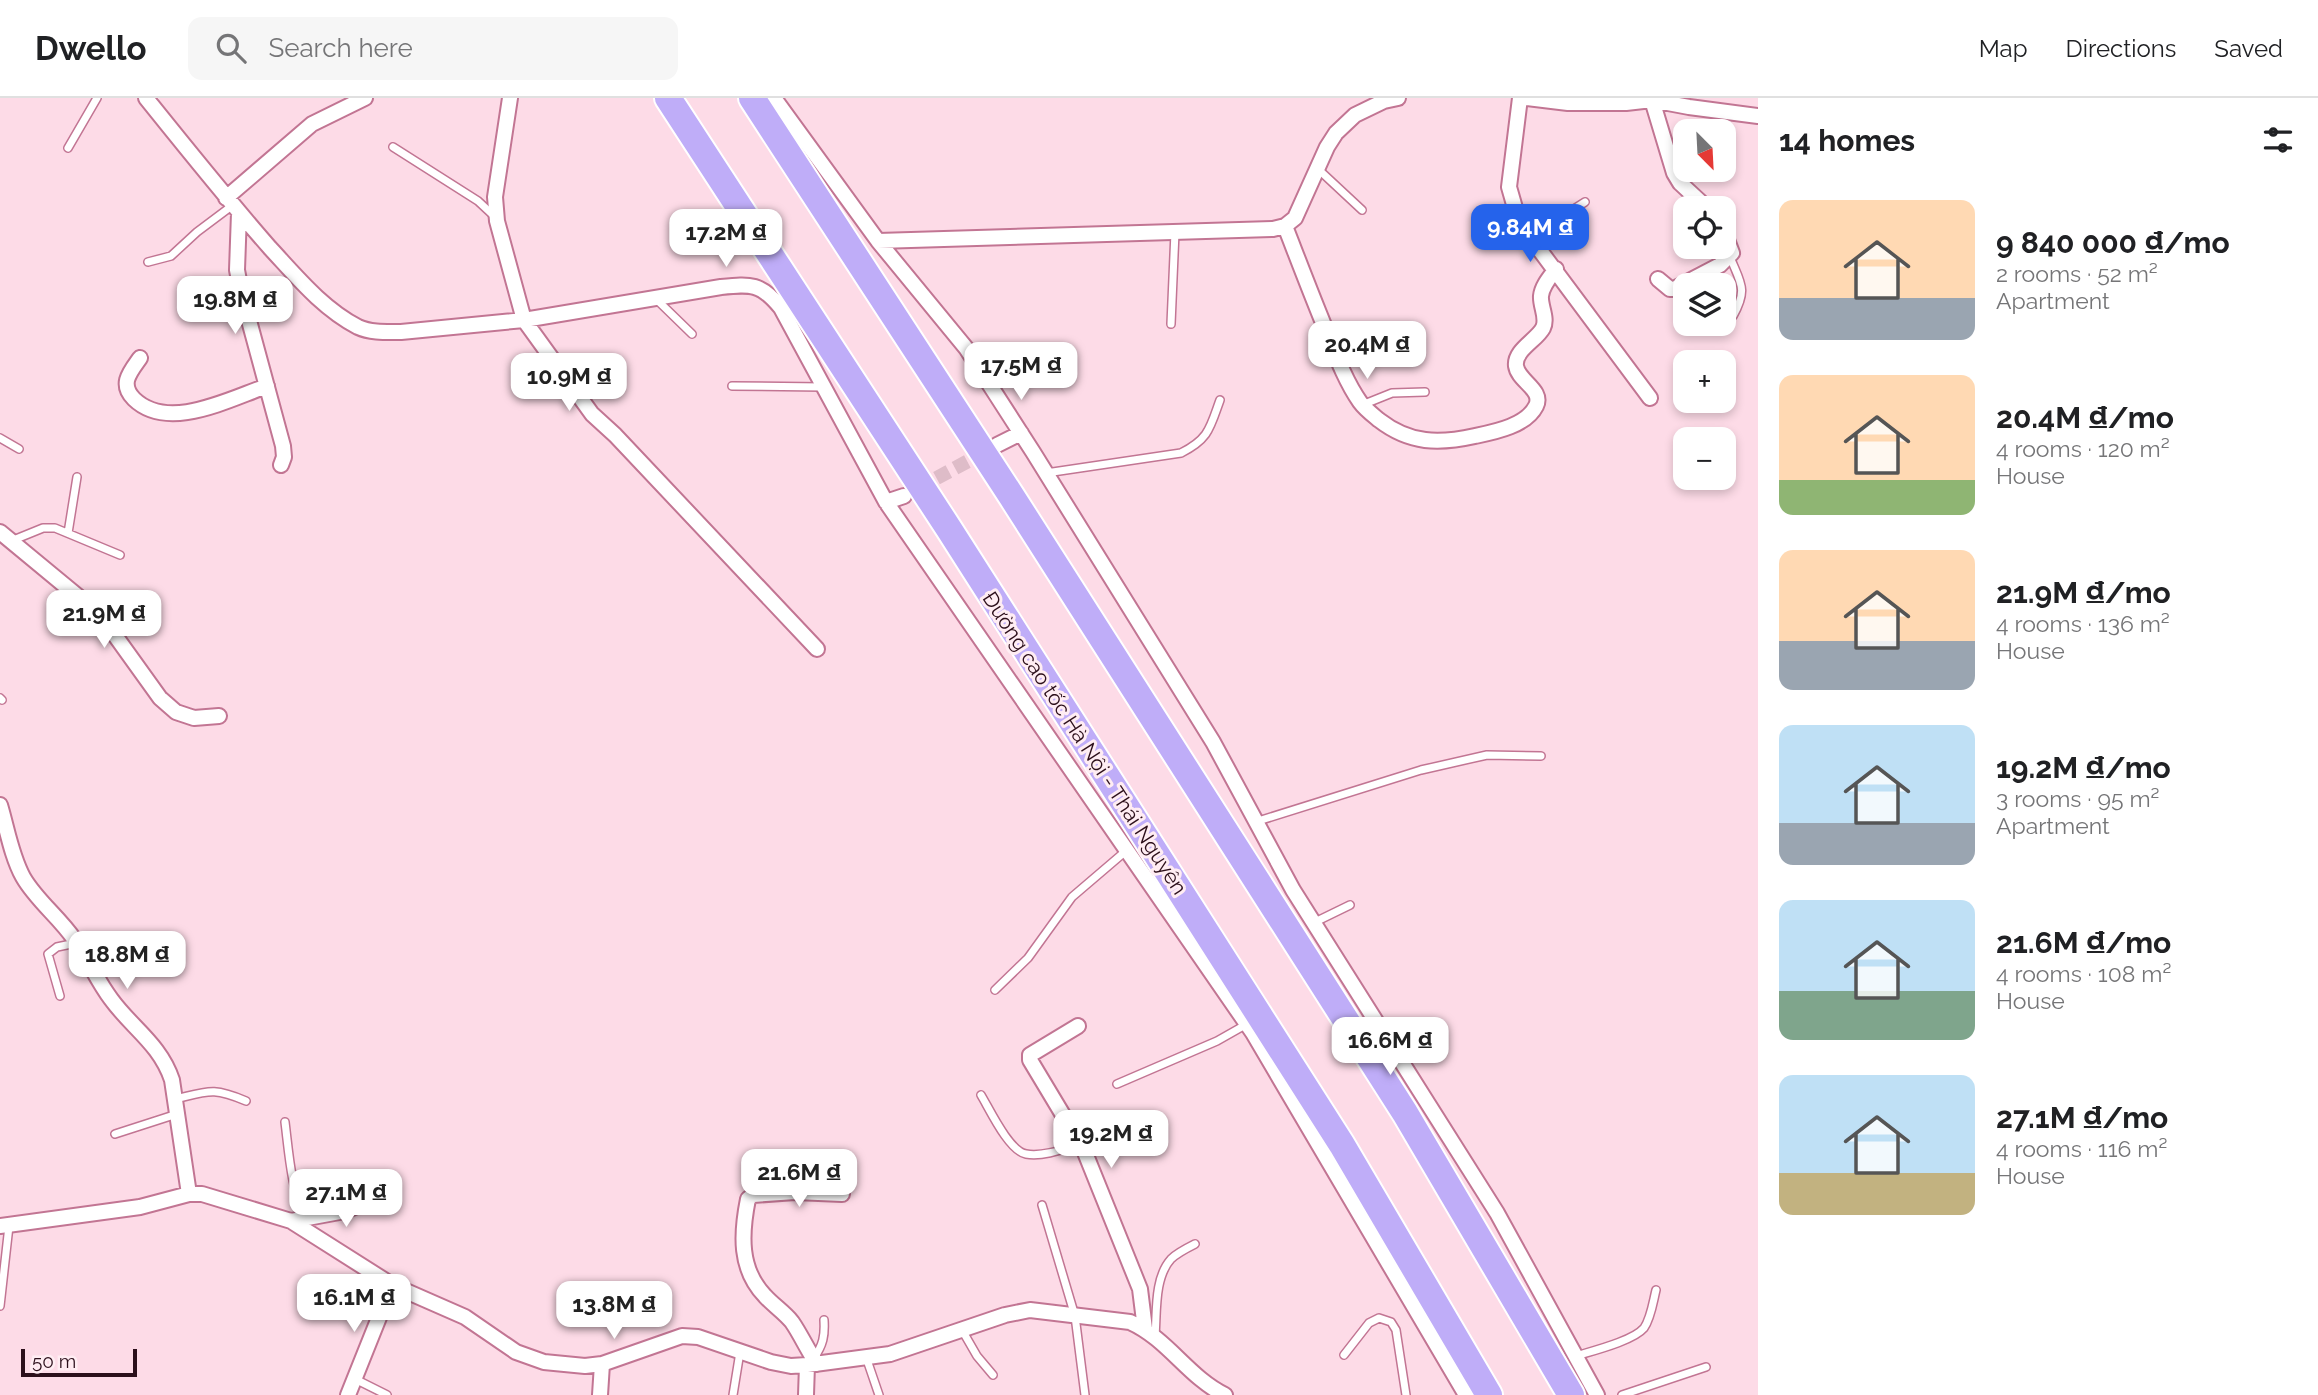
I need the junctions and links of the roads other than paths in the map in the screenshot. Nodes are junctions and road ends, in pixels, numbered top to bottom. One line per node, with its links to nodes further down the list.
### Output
1 (97, 98): 14 (lane)
2 (146, 98): 18 (street)
3 (365, 98): 18 (street)
4 (510, 98): 20 (street)
5 (668, 98): 108 (highway, Đường cao tốc Hà Nội - Thái Nguyên)
6 (752, 98): 109 (highway)
7 (774, 98): 24 (street)
8 (1398, 98): 15 (street)
9 (1520, 98): 23 (street)
10 (1527, 98): 11 (street)
11 (1661, 100): 12 (street); 16 (street)
12 (1758, 116)
13 (393, 147): 20 (lane)
14 (68, 148)
15 (1318, 169): 19 (lane); 21 (street)
16 (1693, 196)
17 (1585, 202): 23 (lane)
18 (233, 205): 27 (lane); 32 (street); 36 (street)
19 (1362, 210)
20 (497, 221): 32 (street)
21 (1285, 226): 22 (street); 42 (street)
22 (1175, 232): 24 (street); 33 (lane)
23 (1531, 237): 28 (street)
24 (878, 241): 43 (street)
25 (1728, 259): 29 (street)
26 (1731, 259): 31 (lane)
27 (148, 262)
28 (1556, 269): 40 (street); 42 (street)
29 (1658, 279)
30 (654, 298): 32 (street); 34 (lane); 38 (street)
31 (1736, 310)
32 (524, 320): 55 (street)
33 (1171, 324)
34 (692, 334)
35 (140, 358): 36 (street)
36 (267, 386): 47 (street)
37 (732, 386): 38 (lane)
38 (823, 387): 51 (street)
39 (1426, 392): 42 (lane)
40 (1650, 398)
41 (1220, 400): 48 (lane)
42 (1362, 405)
43 (1021, 433): 45 (street); 48 (street)
44 (0, 438): 46 (lane)
45 (998, 446)
46 (19, 449)
47 (281, 465)
48 (1045, 473): 59 (street)
49 (77, 477): 52 (lane)
50 (904, 496): 51 (street)
51 (886, 502): 60 (street)
52 (68, 533): 53 (lane); 54 (lane)
53 (5, 537): 56 (street)
54 (120, 555)
55 (817, 649)
56 (219, 716)
57 (1541, 756): 59 (lane)
58 (0, 805): 63 (street)
59 (1255, 822): 62 (street)
60 (1126, 850): 64 (lane); 66 (street)
61 (1349, 905): 62 (lane)
62 (1313, 923): 91 (street)
63 (77, 943): 65 (lane); 71 (street)
64 (995, 990)
65 (61, 996)
66 (1247, 1024): 68 (lane); 107 (street)
67 (1078, 1026): 74 (street)
68 (1117, 1084)
69 (981, 1095): 74 (lane)
70 (246, 1101): 71 (lane)
71 (176, 1106): 73 (lane); 76 (street)
72 (285, 1122): 79 (lane)
73 (115, 1134)
74 (1080, 1143): 87 (street)
75 (386, 1193): 79 (street)
76 (189, 1194): 79 (street); 80 (street)
77 (842, 1194): 93 (street)
78 (1042, 1205): 85 (lane)
79 (298, 1219): 82 (street)
80 (4, 1226): 84 (lane)
81 (1195, 1244): 87 (lane)
82 (392, 1285): 94 (street); 97 (street)
83 (1656, 1290): 91 (lane)
84 (0, 1306)
85 (1075, 1316): 87 (street); 88 (street); 104 (lane)
86 (824, 1320): 93 (lane)
87 (1150, 1333): 105 (street)
88 (965, 1336): 92 (street); 96 (lane)
89 (740, 1352): 93 (street); 94 (street); 101 (lane)
90 (1344, 1355): 106 (lane)
91 (1576, 1356): 110 (street)
92 (867, 1362): 93 (street); 103 (lane)
93 (813, 1363): 102 (street)
94 (602, 1364): 100 (street)
95 (1706, 1367): 111 (lane)
96 (993, 1375)
97 (354, 1379): 98 (street); 99 (lane)
98 (348, 1395)
99 (387, 1395)
100 (600, 1395)
101 (733, 1395)
102 (806, 1395)
103 (879, 1395)
104 (1085, 1395)
105 (1225, 1395)
106 (1406, 1395)
107 (1466, 1395)
108 (1489, 1395)
109 (1571, 1395)
110 (1597, 1395)
111 (1622, 1395)

